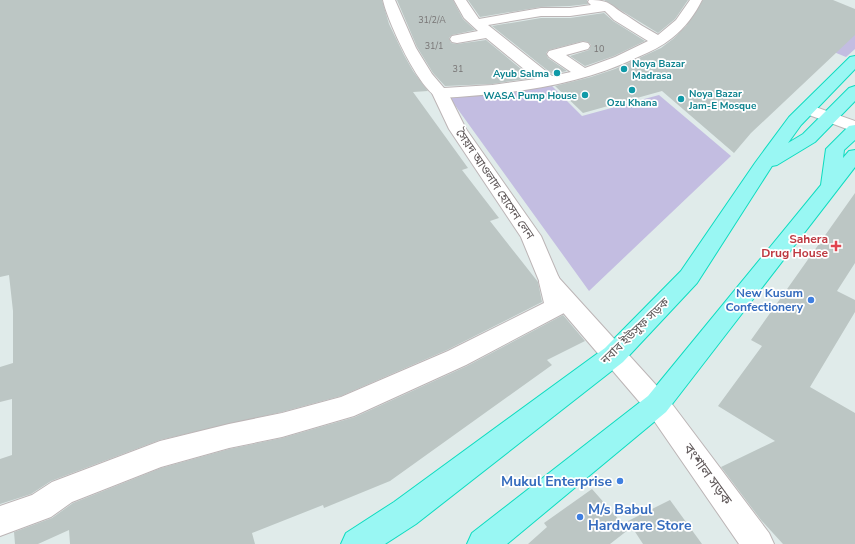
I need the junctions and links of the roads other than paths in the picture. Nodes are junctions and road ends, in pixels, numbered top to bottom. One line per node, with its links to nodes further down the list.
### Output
1 (390, 0): 17 (street, সৈয়দ আওলাদ হোসেন লেন)
2 (460, 0): 8 (street)
3 (570, 0): 7 (street)
4 (588, 0): 6 (street)
5 (696, 0): 11 (street)
6 (608, 8): 7 (street); 11 (street)
7 (555, 12): 8 (street)
8 (478, 23): 9 (street)
9 (489, 33): 10 (street); 15 (street)
10 (457, 39)
11 (658, 41): 14 (street)
12 (583, 46): 14 (street)
13 (855, 60): 18 (highway, নবাব ইউসুফ সড়ক)
14 (584, 74): 15 (street)
15 (549, 82): 17 (street)
16 (855, 91): 19 (highway)
17 (440, 93): 24 (street, সৈয়দ আওলাদ হোসেন লেন)
18 (807, 108): 19 (street); 22 (highway, নবাব ইউসুফ সড়ক)
19 (835, 113): 20 (street); 22 (highway)
20 (855, 129): 23 (highway)
21 (855, 155): 23 (highway)
22 (762, 167): 25 (highway, নবাব ইউসুফ সড়ক)
23 (830, 187): 26 (highway)
24 (550, 282): 25 (street, সৈয়দ আওলাদ হোসেন লেন); 27 (street)
25 (614, 355): 26 (street, সৈয়দ আওলাদ হোসেন লেন); 28 (highway, নবাব ইউসুফ সড়ক)
26 (658, 404): 29 (highway); 30 (street, বংশাল সড়ক)
27 (0, 521)
28 (357, 544)
29 (483, 544)
30 (758, 544)

